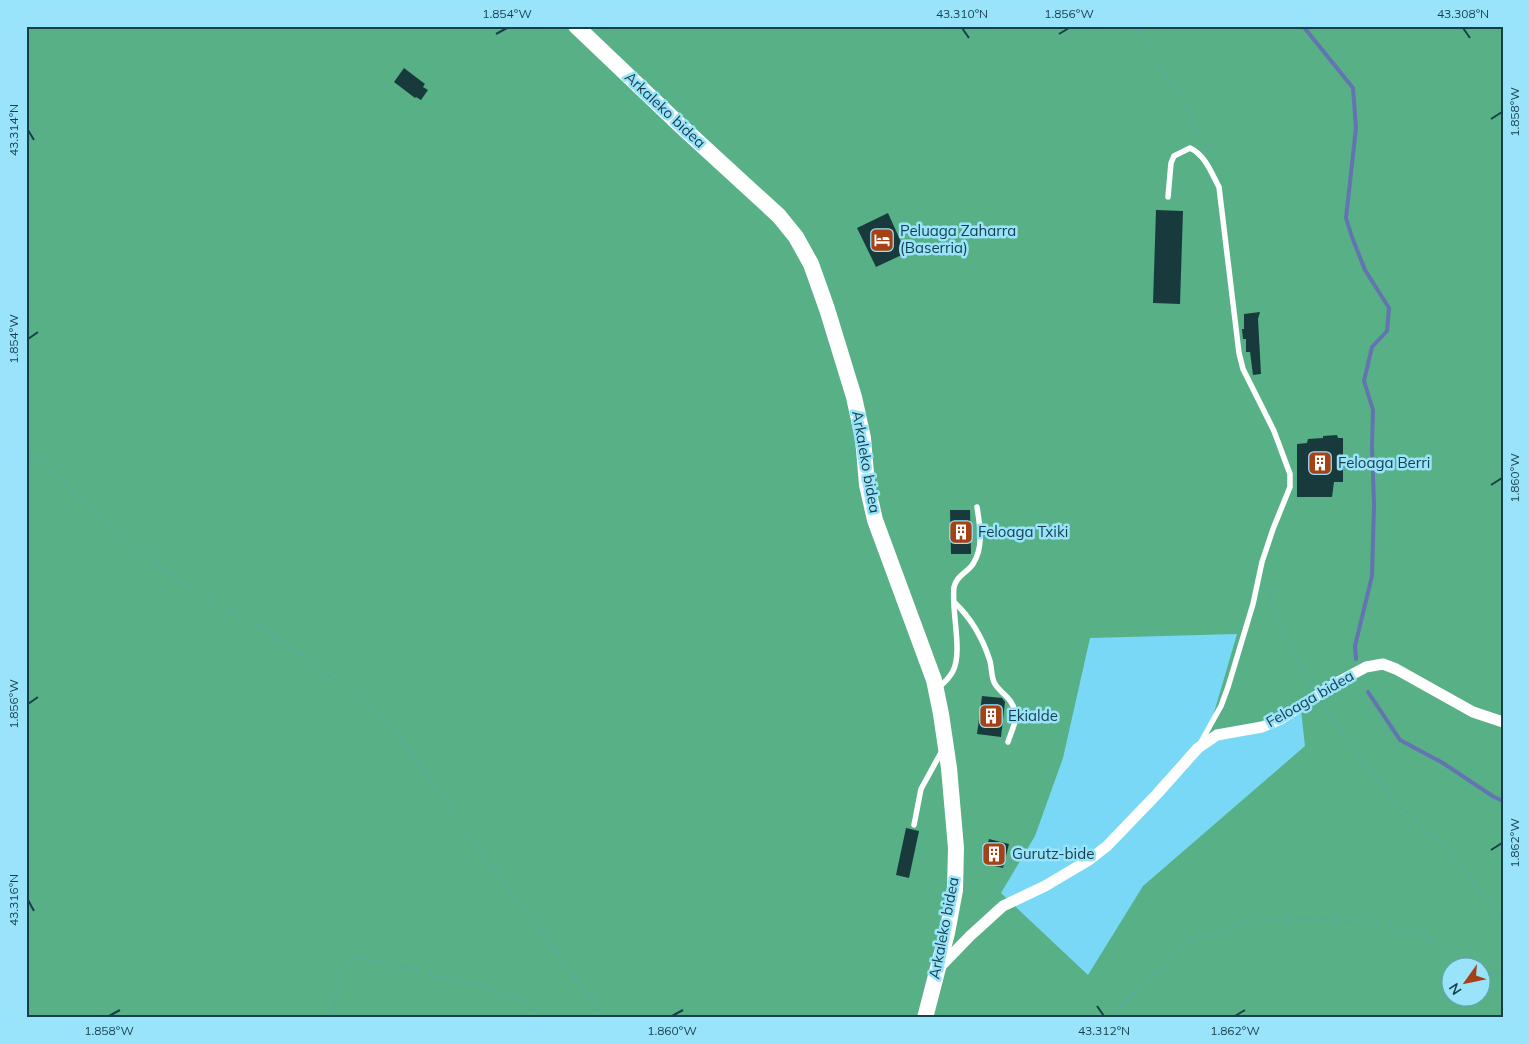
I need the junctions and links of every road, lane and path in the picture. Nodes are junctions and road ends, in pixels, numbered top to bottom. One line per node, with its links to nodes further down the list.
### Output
1 (576, 26): 9 (street, Arkaleko bidea)
2 (1133, 26): 3 (path)
3 (1209, 153)
4 (1168, 196): 7 (lane)
5 (26, 449): 23 (path)
6 (978, 507): 8 (lane)
7 (1262, 562): 10 (path); 14 (lane)
8 (954, 602): 9 (lane); 12 (lane)
9 (936, 689): 13 (street, Arkaleko bidea)
10 (1318, 696): 11 (street, Feloaga bidea); 14 (street, Feloaga bidea); 18 (path)
11 (1503, 722)
12 (1008, 742)
13 (945, 745): 15 (lane); 20 (street, Arkaleko bidea)
14 (1198, 748): 20 (street, Feloaga bidea)
15 (914, 825)
16 (1013, 850): 17 (path)
17 (983, 910)
18 (1503, 920)
19 (1455, 956): 25 (path)
20 (938, 969): 24 (street, Arkaleko bidea)
21 (333, 1018): 22 (path)
22 (552, 1018)
23 (608, 1018)
24 (925, 1018)
25 (1110, 1018)

